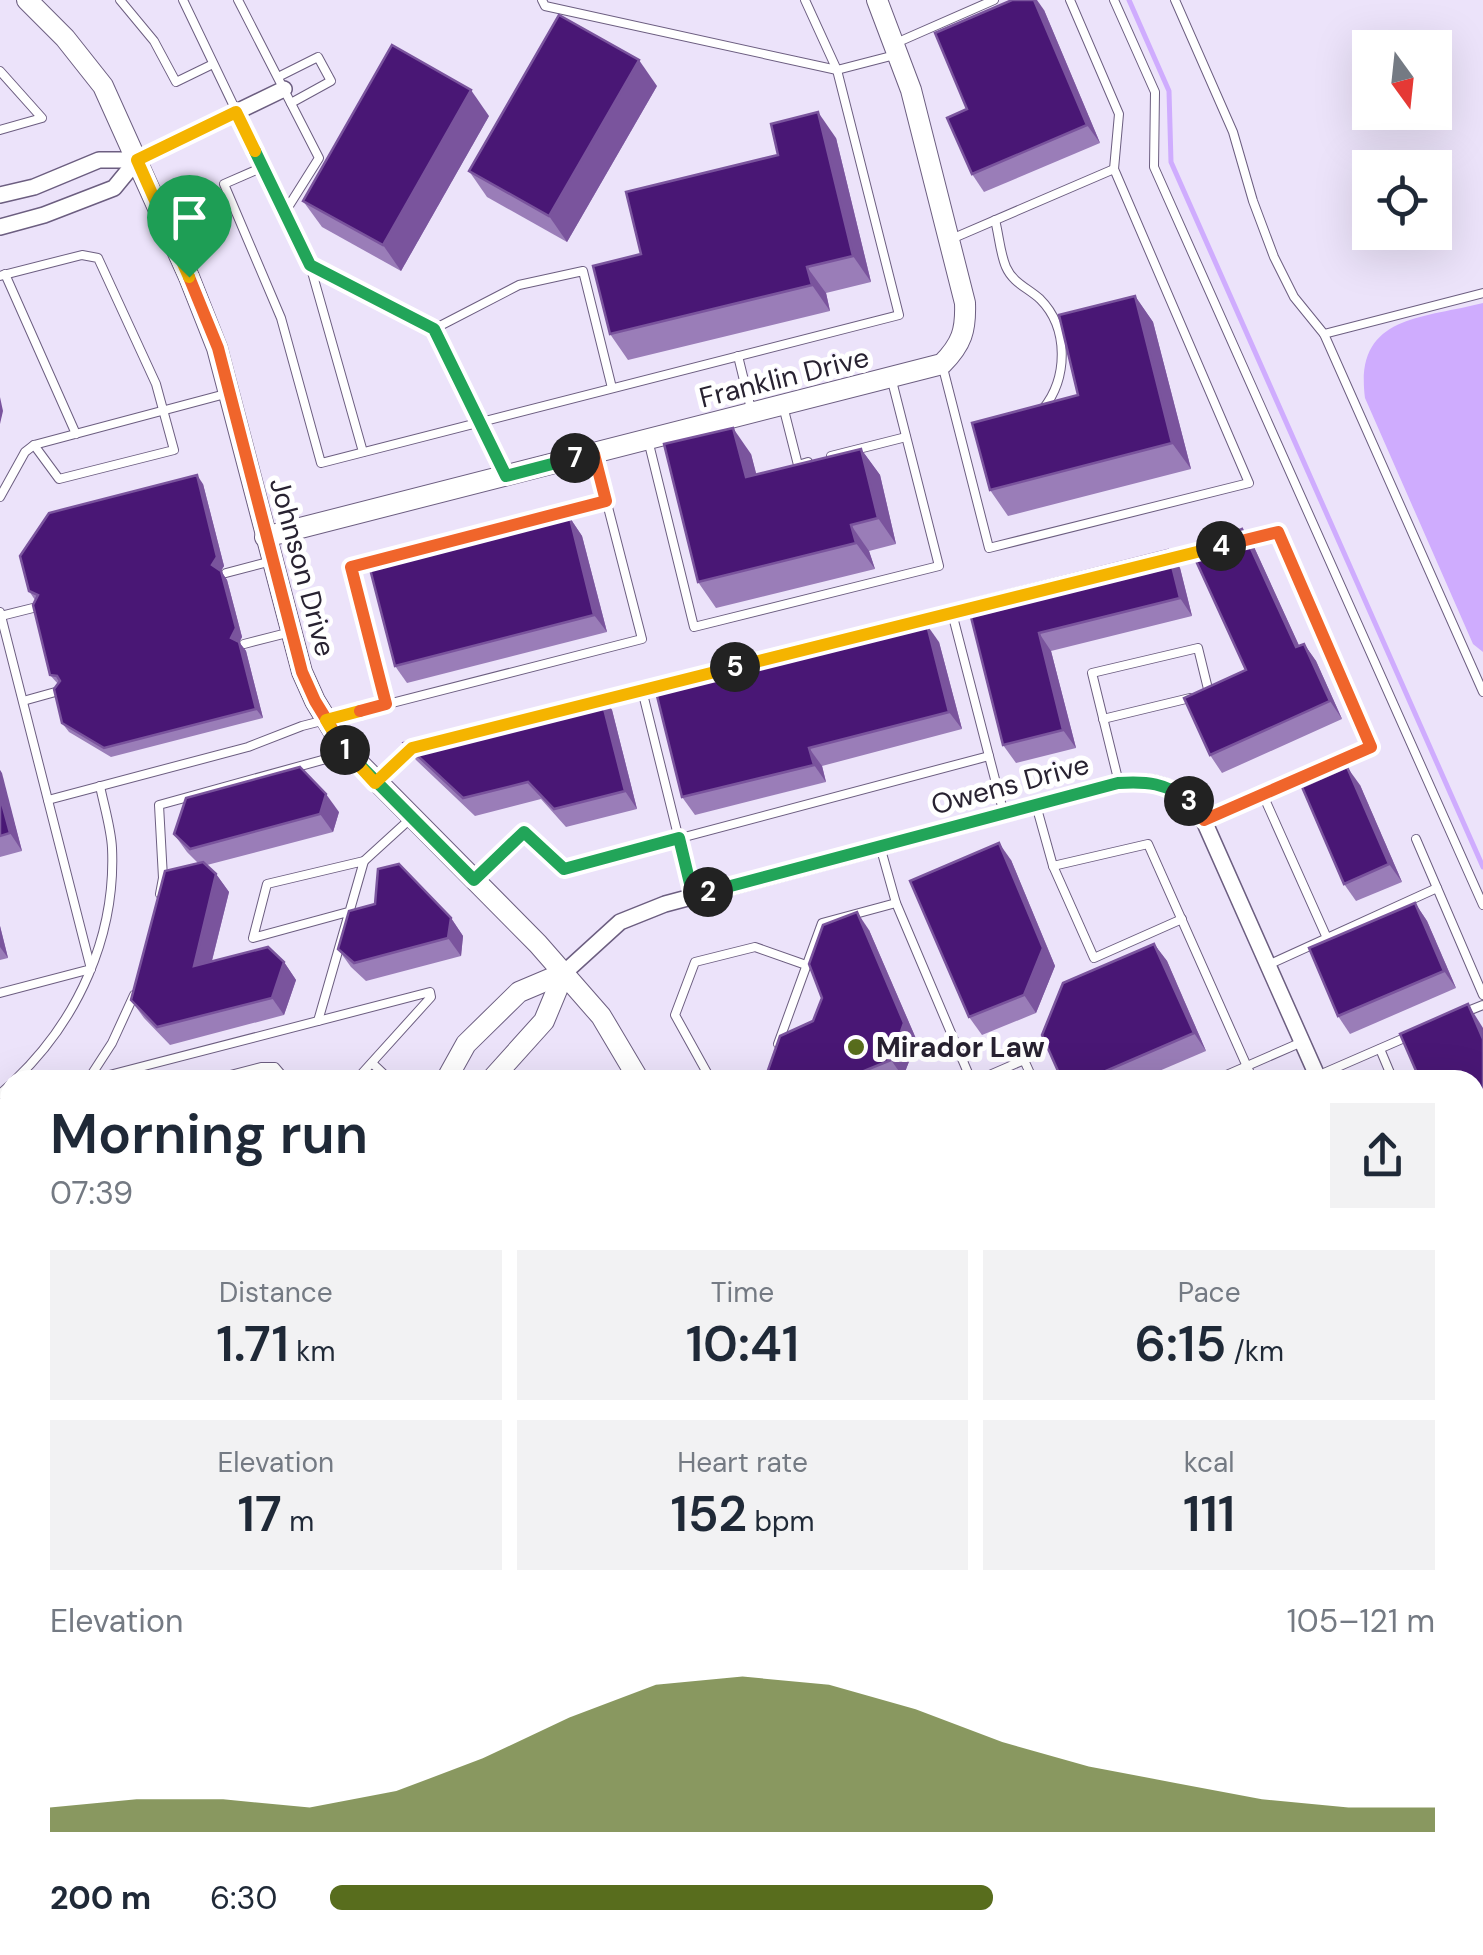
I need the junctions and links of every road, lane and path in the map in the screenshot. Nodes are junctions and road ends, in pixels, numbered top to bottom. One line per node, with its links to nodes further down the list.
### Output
1 (27, 0): 19 (street, Johnson Drive)
2 (120, 0): 13 (lane)
3 (183, 0): 13 (lane)
4 (238, 0): 16 (lane)
5 (542, 0): 15 (lane)
6 (806, 0): 15 (lane)
7 (877, 0): 12 (street)
8 (994, 0): 12 (lane)
9 (1070, 0): 21 (lane)
10 (1114, 0): 96 (lane)
11 (1175, 0): 31 (lane)
12 (898, 49): 15 (lane); 26 (street)
13 (213, 64): 17 (lane)
14 (0, 70): 18 (lane)
15 (837, 70): 32 (lane)
16 (284, 90): 16 (lane); 17 (street); 23 (lane)
17 (236, 112): 19 (street); 20 (lane)
18 (0, 130)
19 (137, 160): 22 (street); 25 (street); 36 (street, Johnson Drive)
20 (263, 167): 23 (lane); 48 (lane)
21 (1114, 169): 24 (lane); 47 (lane)
22 (0, 195)
23 (285, 212): 27 (lane)
24 (995, 220): 26 (lane); 40 (lane)
25 (0, 227)
26 (949, 240): 33 (street)
27 (310, 265): 30 (lane); 48 (lane)
28 (3, 275): 38 (lane); 42 (lane)
29 (1483, 293): 31 (lane)
30 (434, 329): 35 (lane); 41 (lane)
31 (1324, 334): 66 (lane)
32 (738, 356): 35 (lane); 39 (lane)
33 (942, 364): 34 (street, Franklin Drive); 47 (lane)
34 (891, 378): 37 (street, Franklin Drive); 43 (lane)
35 (612, 388): 41 (lane)
36 (229, 394): 38 (lane); 53 (street, Johnson Drive)
37 (783, 406): 39 (street, Franklin Drive); 43 (lane)
38 (163, 411): 42 (lane); 46 (lane)
39 (752, 414): 44 (street, Franklin Drive)
40 (1038, 415)
41 (480, 422): 48 (lane); 50 (lane)
42 (76, 434): 46 (lane)
43 (906, 437): 44 (lane)
44 (648, 440): 49 (street, Franklin Drive)
45 (980, 442): 47 (lane)
46 (34, 445): 51 (lane)
47 (963, 446)
48 (363, 452)
49 (594, 454): 50 (street, Franklin Drive); 52 (lane)
50 (506, 476): 53 (street, Franklin Drive)
51 (0, 498)
52 (606, 501): 71 (lane); 71 (lane)
53 (266, 537): 56 (street, Johnson Drive)
54 (1240, 541): 81 (lane)
55 (1201, 551): 57 (lane)
56 (272, 561): 58 (lane); 63 (street, Johnson Drive)
57 (1144, 565)
58 (226, 573)
59 (990, 603): 61 (lane)
60 (37, 607): 62 (lane)
61 (952, 613): 67 (lane); 77 (lane)
62 (0, 614): 64 (lane)
63 (291, 632): 65 (lane); 73 (street, Johnson Drive)
64 (3, 635): 70 (lane)
65 (244, 644)
66 (1480, 681): 69 (lane)
67 (642, 690): 72 (lane); 87 (lane)
68 (58, 691): 70 (lane)
69 (1483, 692)
70 (23, 701): 82 (lane)
71 (386, 704): 73 (lane)
72 (585, 704)
73 (326, 720): 76 (street, Johnson Drive); 80 (lane)
74 (1103, 720): 74 (lane); 79 (lane)
75 (431, 743): 78 (lane)
76 (348, 753): 78 (street, Johnson Drive); 97 (lane)
77 (989, 756): 84 (lane); 87 (lane)
78 (375, 783): 85 (street, Johnson Drive)
79 (1118, 783): 83 (street, Owens Drive); 86 (street, Owens Drive)
80 (100, 786): 82 (lane); 103 (lane)
81 (1263, 795): 86 (lane); 100 (lane)
82 (48, 800): 103 (lane)
83 (1036, 805): 84 (street, Owens Drive); 91 (lane)
84 (1004, 814): 89 (street, Owens Drive)
85 (411, 818): 90 (lane); 92 (street, Johnson Drive)
86 (1204, 820): 101 (street, Owens Drive)
87 (679, 838): 92 (lane); 94 (lane)
88 (1416, 839): 93 (lane)
89 (880, 846): 94 (street, Owens Drive); 95 (lane)
90 (364, 861): 98 (lane); 98 (lane)
91 (1054, 866): 99 (lane); 99 (lane)
92 (474, 880): 104 (street, Johnson Drive)
93 (1437, 888): 100 (lane); 107 (lane)
94 (693, 896): 104 (street, Owens Drive)
95 (896, 903): 102 (lane); 128 (lane)
96 (1483, 905)
97 (157, 912)
98 (348, 912): 109 (lane)
99 (1182, 919): 116 (lane)
100 (1327, 938): 101 (lane)
101 (1268, 965): 112 (street, Owens Drive)
102 (806, 966): 114 (lane); 127 (lane)
103 (91, 968): 106 (lane); 117 (lane)
104 (564, 973): 124 (street, Owens Drive); 125 (street, Owens Drive); 126 (street, Johnson Drive)
105 (134, 992): 118 (lane)
106 (0, 993)
107 (1483, 995)
108 (1483, 1004): 110 (lane)
109 (318, 1020): 115 (lane); 119 (lane)
110 (1448, 1020)
111 (1414, 1034): 113 (lane)
112 (1302, 1042): 116 (lane); 133 (street, Owens Drive)
113 (1380, 1049): 134 (lane); 135 (lane)
114 (773, 1057)
115 (372, 1063): 122 (lane); 123 (lane)
116 (1247, 1066): 131 (lane); 132 (lane)
117 (25, 1070)
118 (95, 1070)
119 (127, 1070)
120 (249, 1070): 121 (lane)
121 (278, 1070)
122 (365, 1070)
123 (379, 1070)
124 (452, 1070)
125 (500, 1070)
126 (633, 1070)
127 (705, 1070)
128 (971, 1070)
129 (1000, 1070): 130 (lane)
130 (1028, 1070)
131 (1238, 1070)
132 (1249, 1070)
133 (1314, 1070)
134 (1335, 1070)
135 (1389, 1070)

